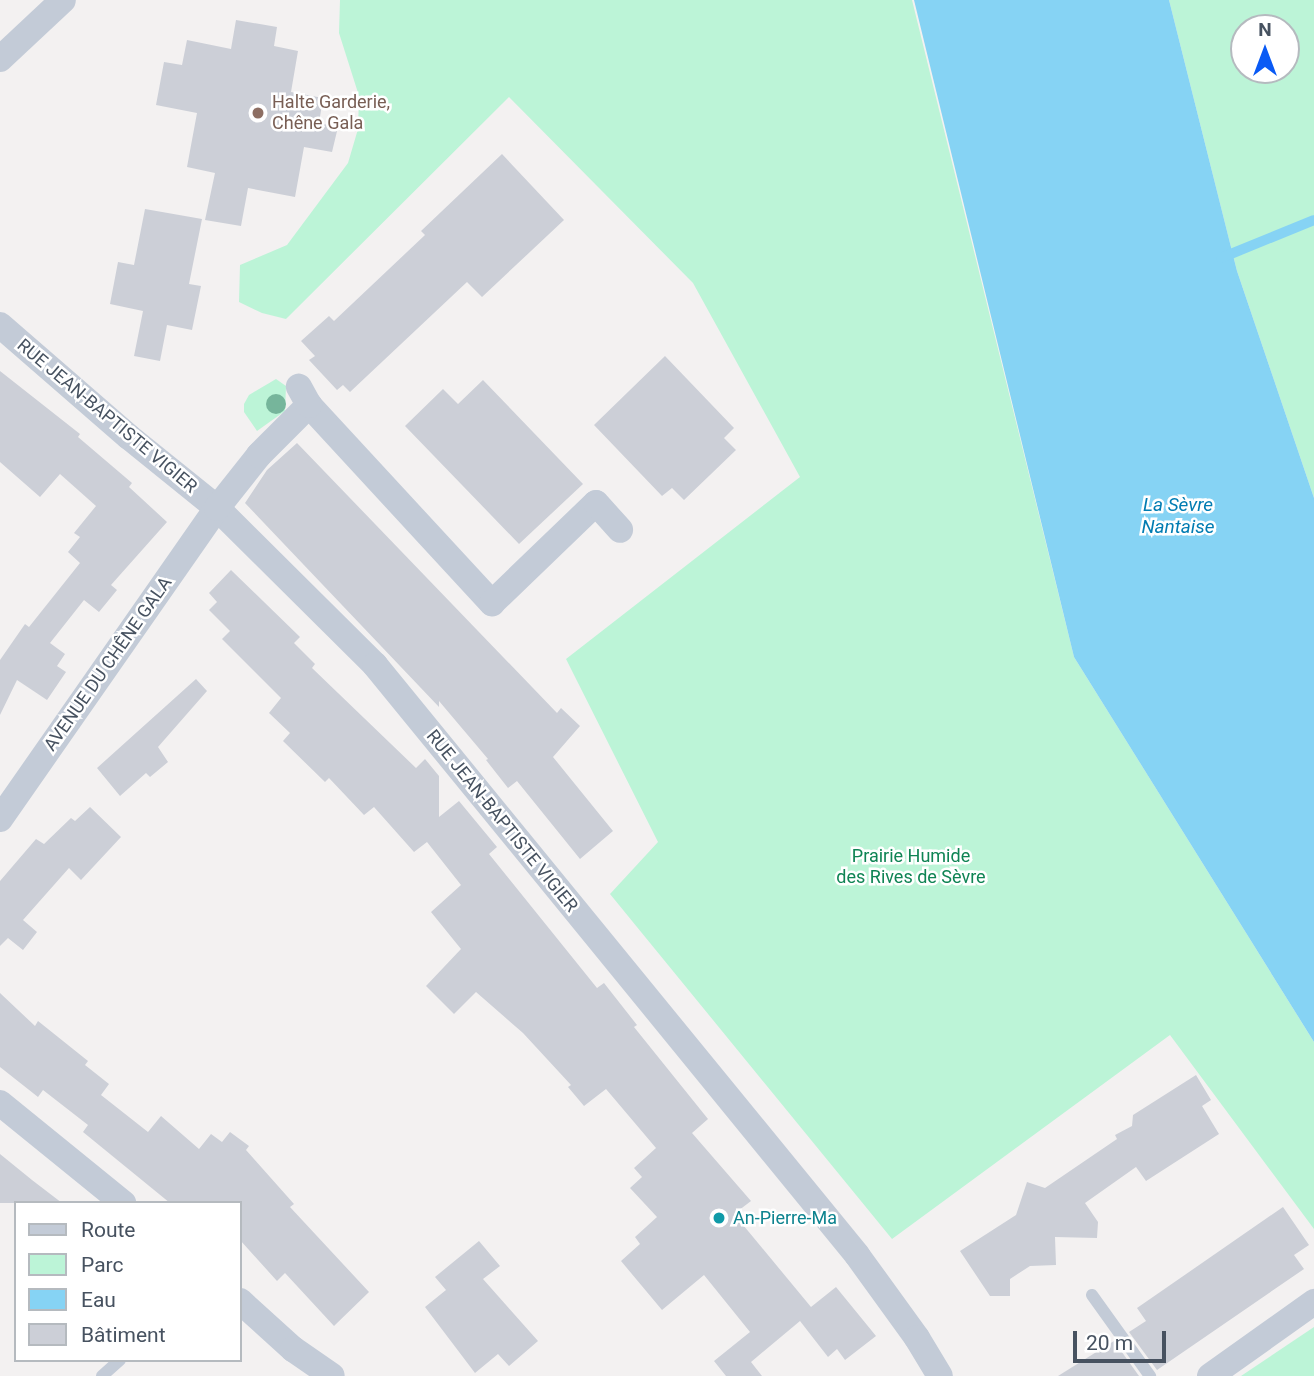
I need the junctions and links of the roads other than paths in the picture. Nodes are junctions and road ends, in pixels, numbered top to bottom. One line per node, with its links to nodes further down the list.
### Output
1 (63, 0): 2 (street)
2 (0, 59)
3 (0, 325): 4 (street, RUE JEAN-BAPTISTE VIGIER)
4 (217, 508): 5 (street, AVENUE DU CHÊNE GALA); 6 (street, AVENUE DU CHÊNE GALA); 15 (street, RUE JEAN-BAPTISTE VIGIER)
5 (620, 530)
6 (0, 819)
7 (0, 1103): 8 (street)
8 (121, 1201)
9 (1092, 1295): 16 (lane)
10 (1314, 1302): 17 (street)
11 (242, 1303): 14 (street)
12 (118, 1362): 13 (lane)
13 (102, 1376)
14 (332, 1376)
15 (940, 1376)
16 (1150, 1376)
17 (1210, 1376)

